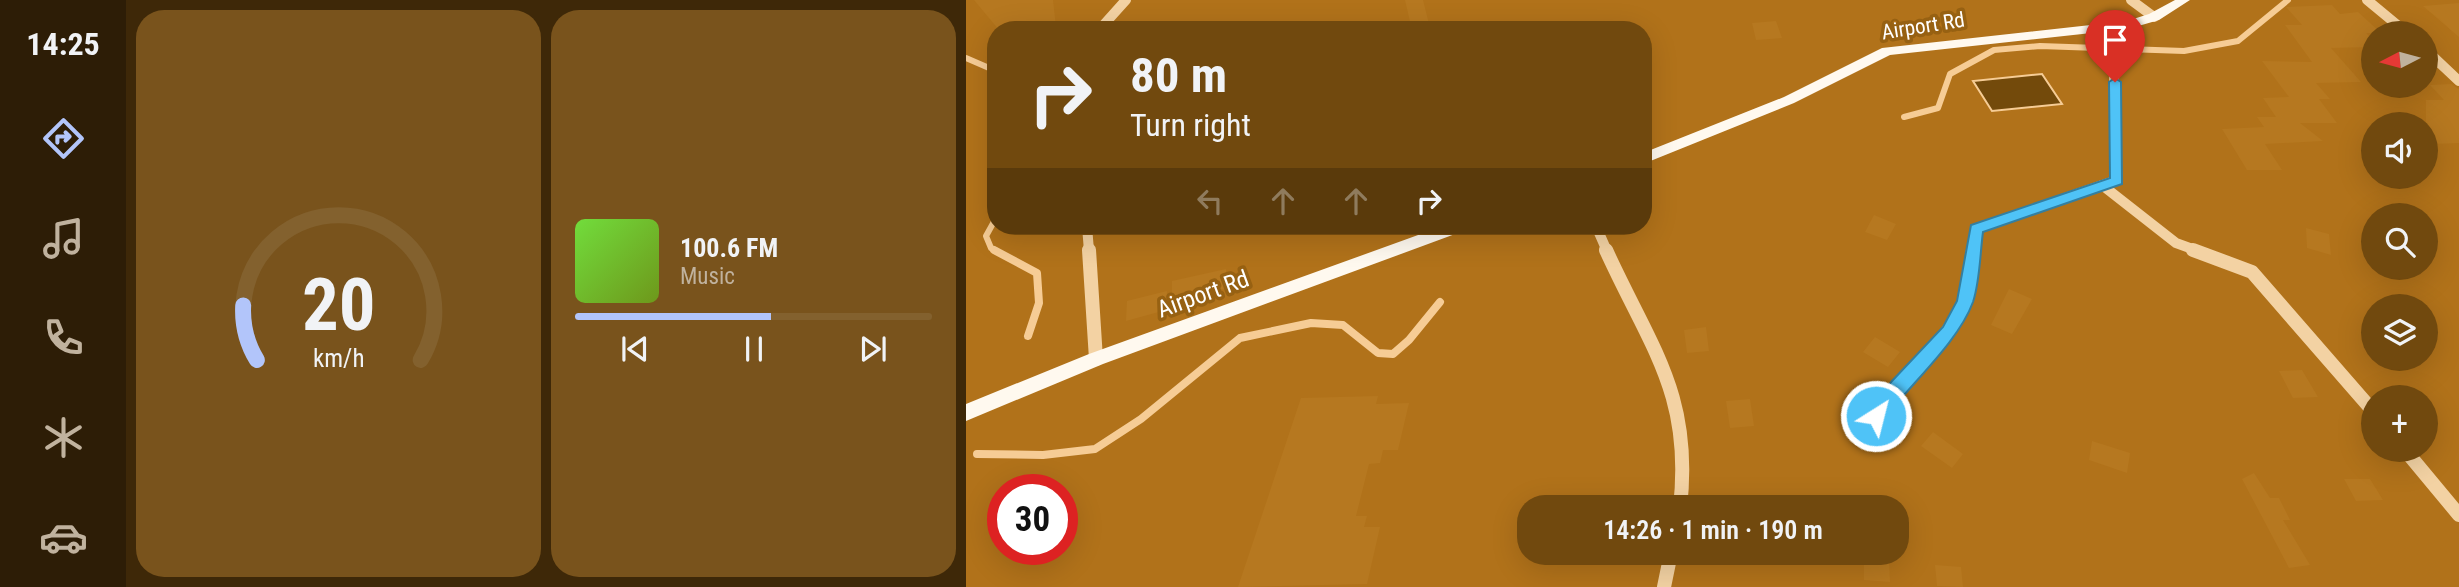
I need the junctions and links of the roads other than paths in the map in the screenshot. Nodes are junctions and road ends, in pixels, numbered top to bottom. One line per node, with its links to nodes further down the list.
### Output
1 (1126, 0): 6 (street)
2 (2132, 0): 5 (street)
3 (2184, 0): 5 (main road, Airport Rd)
4 (2367, 0): 7 (street)
5 (2154, 17): 8 (main road, Airport Rd)
6 (1107, 21)
7 (2392, 21)
8 (2128, 25): 11 (main road, Airport Rd); 12 (street)
9 (2438, 61): 10 (street)
10 (2459, 81)
11 (1652, 155)
12 (2102, 185): 17 (street); 19 (street)
13 (1088, 235): 16 (street)
14 (1435, 235): 16 (main road, Airport Rd)
15 (1600, 235): 21 (street)
16 (1096, 359): 18 (main road, Airport Rd)
17 (2361, 397)
18 (966, 413)
19 (1876, 416)
20 (2415, 462): 22 (street)
21 (1681, 495)
22 (2459, 515)
23 (1669, 565): 24 (street)
24 (1664, 587)

